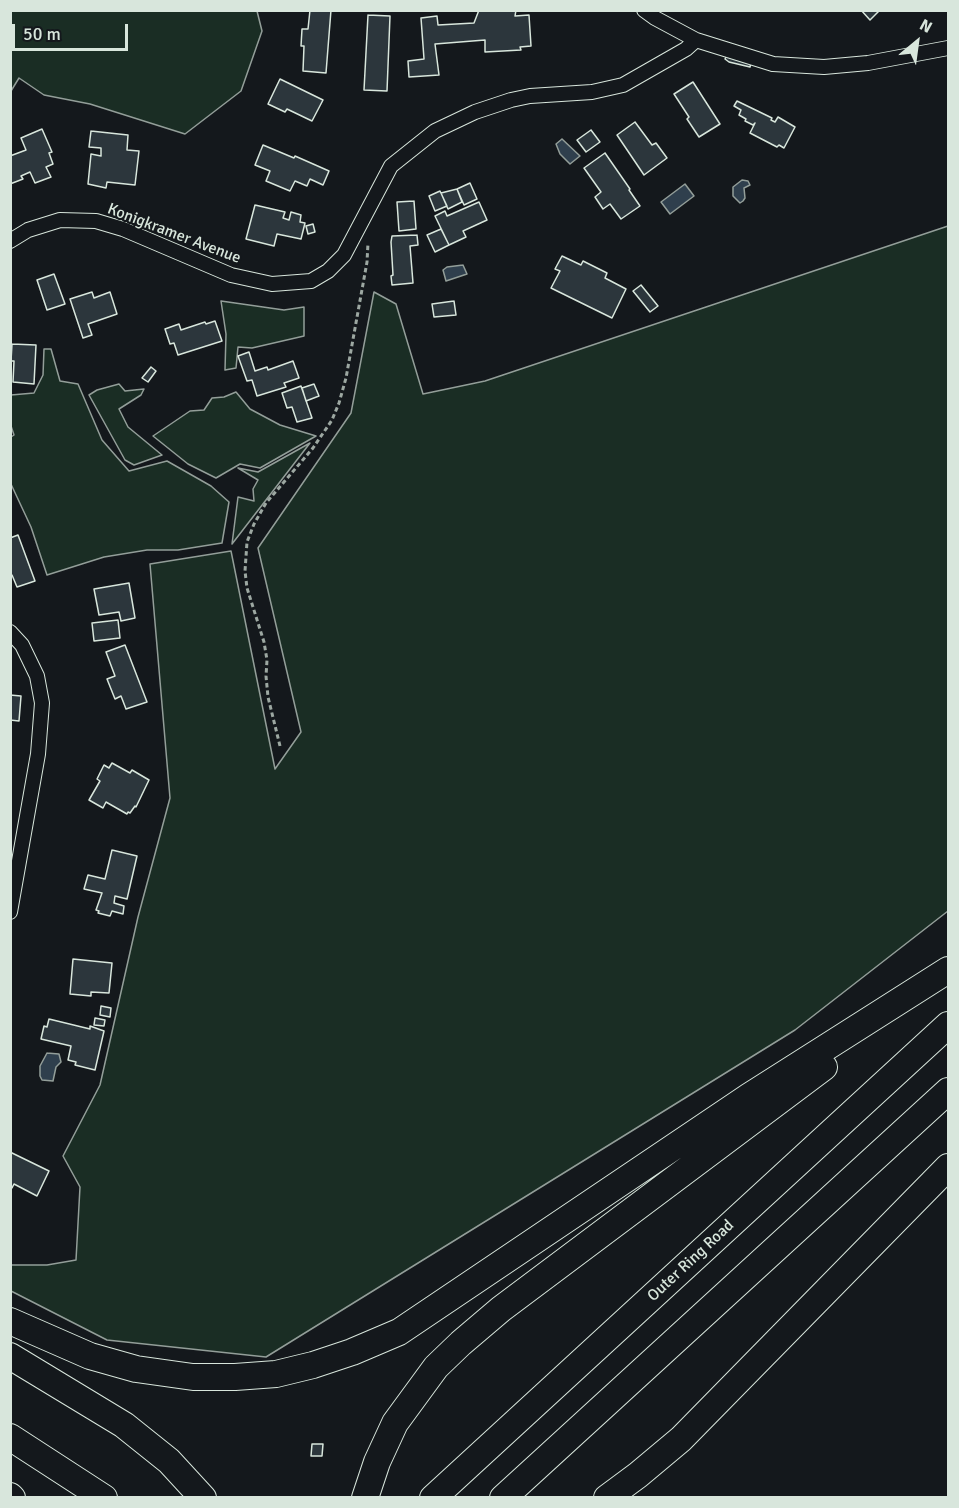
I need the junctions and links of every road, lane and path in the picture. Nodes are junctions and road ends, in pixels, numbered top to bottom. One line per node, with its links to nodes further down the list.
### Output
1 (644, 10): 2 (street)
2 (696, 40): 3 (street); 4 (street, Konigkramer Avenue)
3 (948, 48)
4 (10, 241)
5 (368, 241): 7 (path)
6 (10, 633): 8 (street)
7 (280, 746)
8 (10, 912)
9 (948, 971): 13 (highway); 18 (highway)
10 (948, 1025): 19 (highway, Outer Ring Road)
11 (948, 1091): 20 (highway)
12 (948, 1167): 21 (highway)
13 (10, 1321)
14 (10, 1356): 17 (highway)
15 (10, 1437): 16 (highway)
16 (104, 1497)
17 (203, 1497)
18 (364, 1497)
19 (433, 1497)
20 (503, 1497)
21 (606, 1497)

